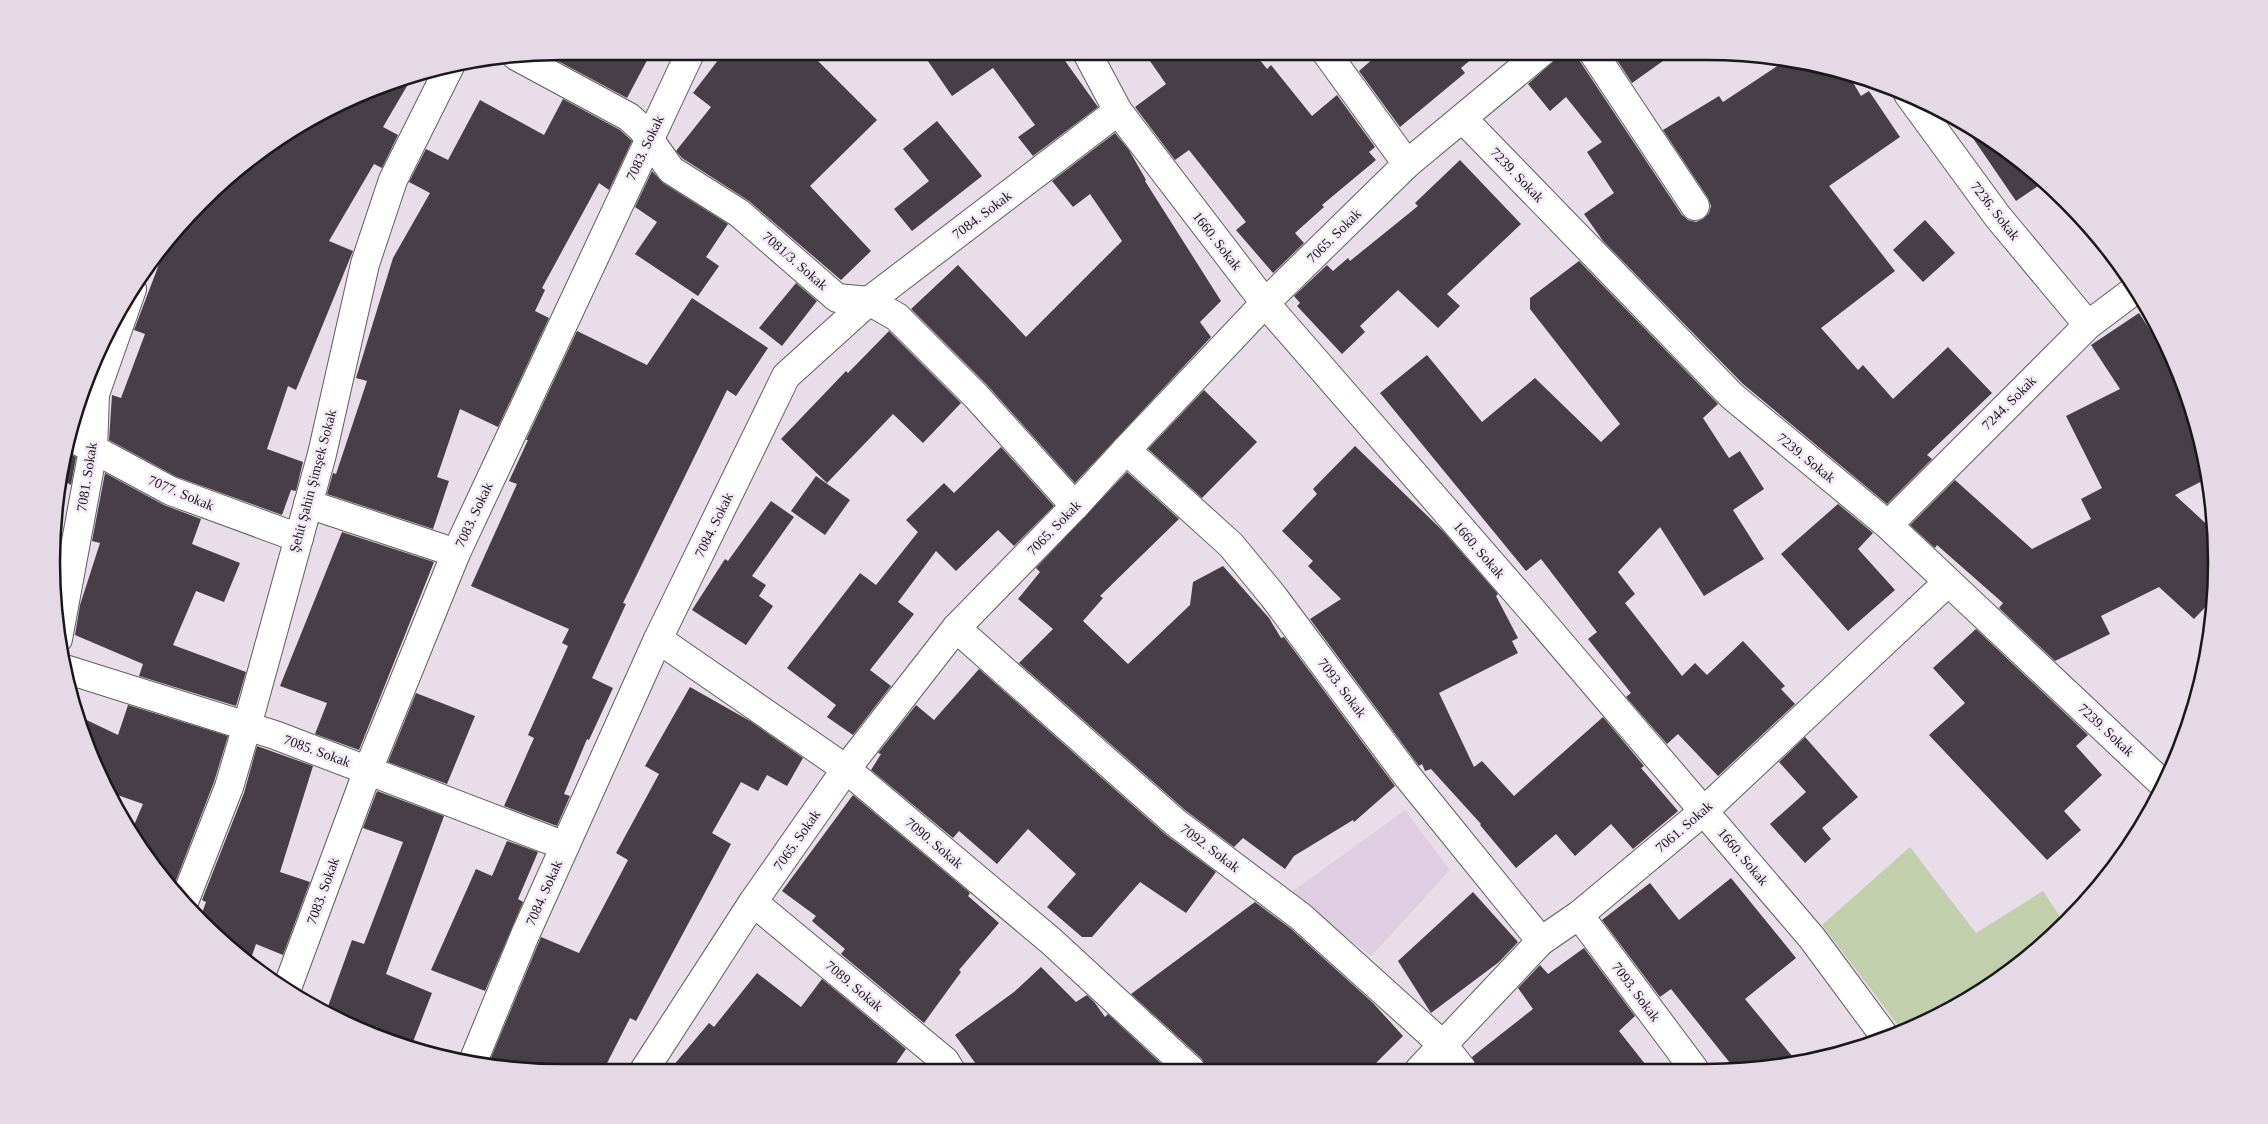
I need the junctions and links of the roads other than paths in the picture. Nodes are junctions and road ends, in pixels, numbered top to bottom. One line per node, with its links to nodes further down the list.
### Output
1 (687, 60): 11 (street, 7083. Sokak)
2 (1091, 60): 9 (street, 1660. Sokak)
3 (1332, 60): 12 (street)
4 (1532, 60): 10 (street, 7065. Sokak)
5 (1598, 60): 13 (street)
6 (526, 61): 11 (street, 7081/3. Sokak)
7 (446, 74): 22 (street, Şehit Şahin Şimşek Sokak)
8 (1918, 107): 17 (street, 7236. Sokak)
9 (1118, 111): 15 (street, 7084. Sokak); 16 (street, 1660. Sokak)
10 (1463, 118): 12 (street, 7065. Sokak); 24 (street, 7239. Sokak)
11 (649, 138): 15 (street, 7081/3. Sokak); 26 (street, 7083. Sokak)
12 (1407, 164): 16 (street, 7065. Sokak)
13 (1694, 206)
14 (2130, 294): 17 (street, 7244. Sokak)
15 (869, 301): 23 (street, 7081/3. Sokak); 30 (street, 7084. Sokak)
16 (1265, 303): 21 (street, 7065. Sokak); 36 (street, 1660. Sokak)
17 (2088, 325): 24 (street, 7244. Sokak)
18 (118, 328): 20 (street, 7081. Sokak)
19 (75, 440): 20 (street, 7077. Sokak)
20 (93, 450): 25 (street, 7077. Sokak); 28 (street, 7081. Sokak)
21 (1126, 450): 23 (street, 7065. Sokak); 41 (street, 7093. Sokak)
22 (308, 504): 25 (street, Şehit Şahin Şimşek Sokak); 26 (street)
23 (1076, 506): 29 (street, 7065. Sokak)
24 (1888, 525): 27 (street, 7239. Sokak)
25 (299, 538): 32 (street, Şehit Şahin Şimşek Sokak)
26 (456, 553): 34 (street, 7083. Sokak)
27 (1948, 582): 35 (street, 7239. Sokak); 36 (street, 7061. Sokak)
28 (63, 614)
29 (956, 628): 33 (street, 7065. Sokak); 44 (street, 7092. Sokak)
30 (658, 639): 33 (street, 7090. Sokak); 37 (street, 7084. Sokak)
31 (72, 670): 32 (street, 7085. Sokak)
32 (247, 726): 34 (street, 7085. Sokak); 38 (street, Şehit Şahin Şimşek Sokak)
33 (846, 769): 39 (street, 7065. Sokak); 48 (street, 7090. Sokak)
34 (368, 770): 37 (street, 7085. Sokak); 42 (street, 7083. Sokak)
35 (2158, 779)
36 (1704, 811): 40 (street, 7061. Sokak); 43 (street, 1660. Sokak)
37 (565, 846): 45 (street, 7084. Sokak)
38 (187, 895)
39 (753, 902): 46 (street, 7065. Sokak); 47 (street, 7089. Sokak)
40 (1579, 915): 41 (street, 7061. Sokak); 51 (street, 7093. Sokak)
41 (1541, 941): 44 (street, 7061. Sokak)
42 (289, 983)
43 (1881, 1032)
44 (1442, 1045): 49 (street, 7061. Sokak); 50 (street, 7092. Sokak)
45 (475, 1056)
46 (648, 1064)
47 (947, 1064)
48 (1184, 1064)
49 (1425, 1064)
50 (1457, 1064)
51 (1690, 1064)

